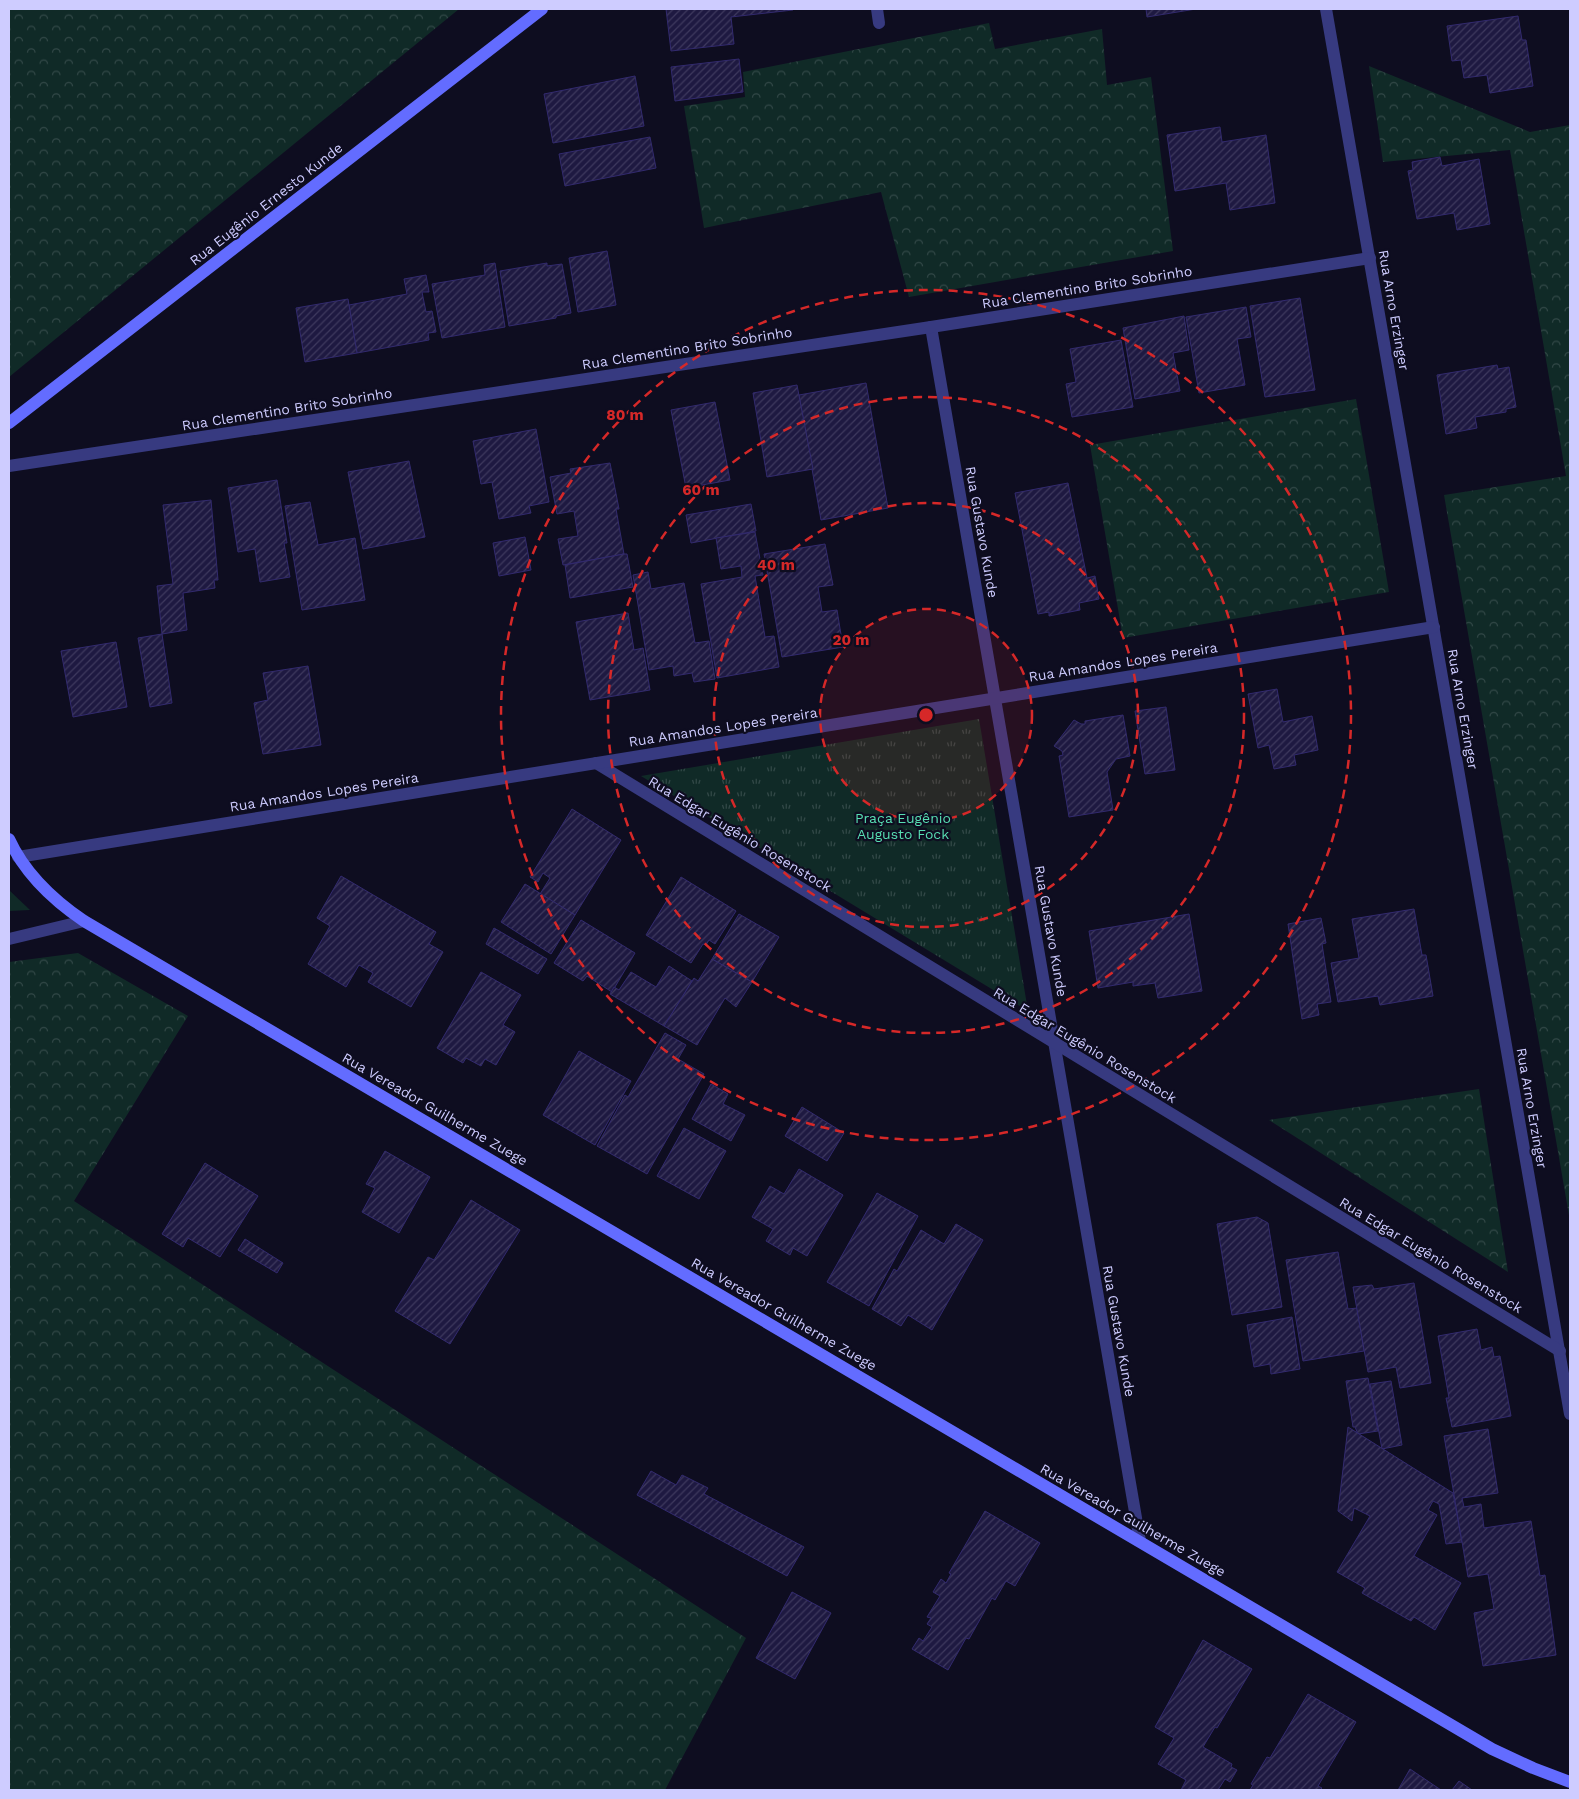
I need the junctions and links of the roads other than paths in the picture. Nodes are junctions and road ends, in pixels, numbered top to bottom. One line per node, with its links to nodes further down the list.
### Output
1 (542, 9): 7 (main road, Rua Eugênio Ernesto Kunde)
2 (877, 9): 4 (street)
3 (1326, 9): 5 (street, Rua Arno Erzinger)
4 (879, 23)
5 (1370, 258): 6 (street, Rua Clementino Brito Sobrinho); 9 (street, Rua Arno Erzinger)
6 (931, 327): 8 (street, Rua Clementino Brito Sobrinho); 10 (street, Rua Gustavo Kunde)
7 (9, 423)
8 (9, 466)
9 (1434, 627): 10 (street, Rua Amandos Lopes Pereira); 17 (street, Rua Arno Erzinger)
10 (995, 698): 11 (street, Rua Amandos Lopes Pereira); 16 (street, Rua Gustavo Kunde)
11 (596, 763): 13 (street, Rua Amandos Lopes Pereira); 16 (street, Rua Edgar Eugênio Rosenstock)
12 (9, 839): 13 (main road, Rua Vereador Guilherme Zuege)
13 (18, 857): 14 (main road, Rua Vereador Guilherme Zuege)
14 (84, 921): 15 (street); 19 (main road, Rua Vereador Guilherme Zuege)
15 (9, 939)
16 (1055, 1044): 17 (street, Rua Edgar Eugênio Rosenstock); 19 (street, Rua Gustavo Kunde)
17 (1560, 1351): 18 (street, Rua Arno Erzinger)
18 (1570, 1414)
19 (1140, 1541): 20 (main road, Rua Vereador Guilherme Zuege)
20 (1570, 1782)

